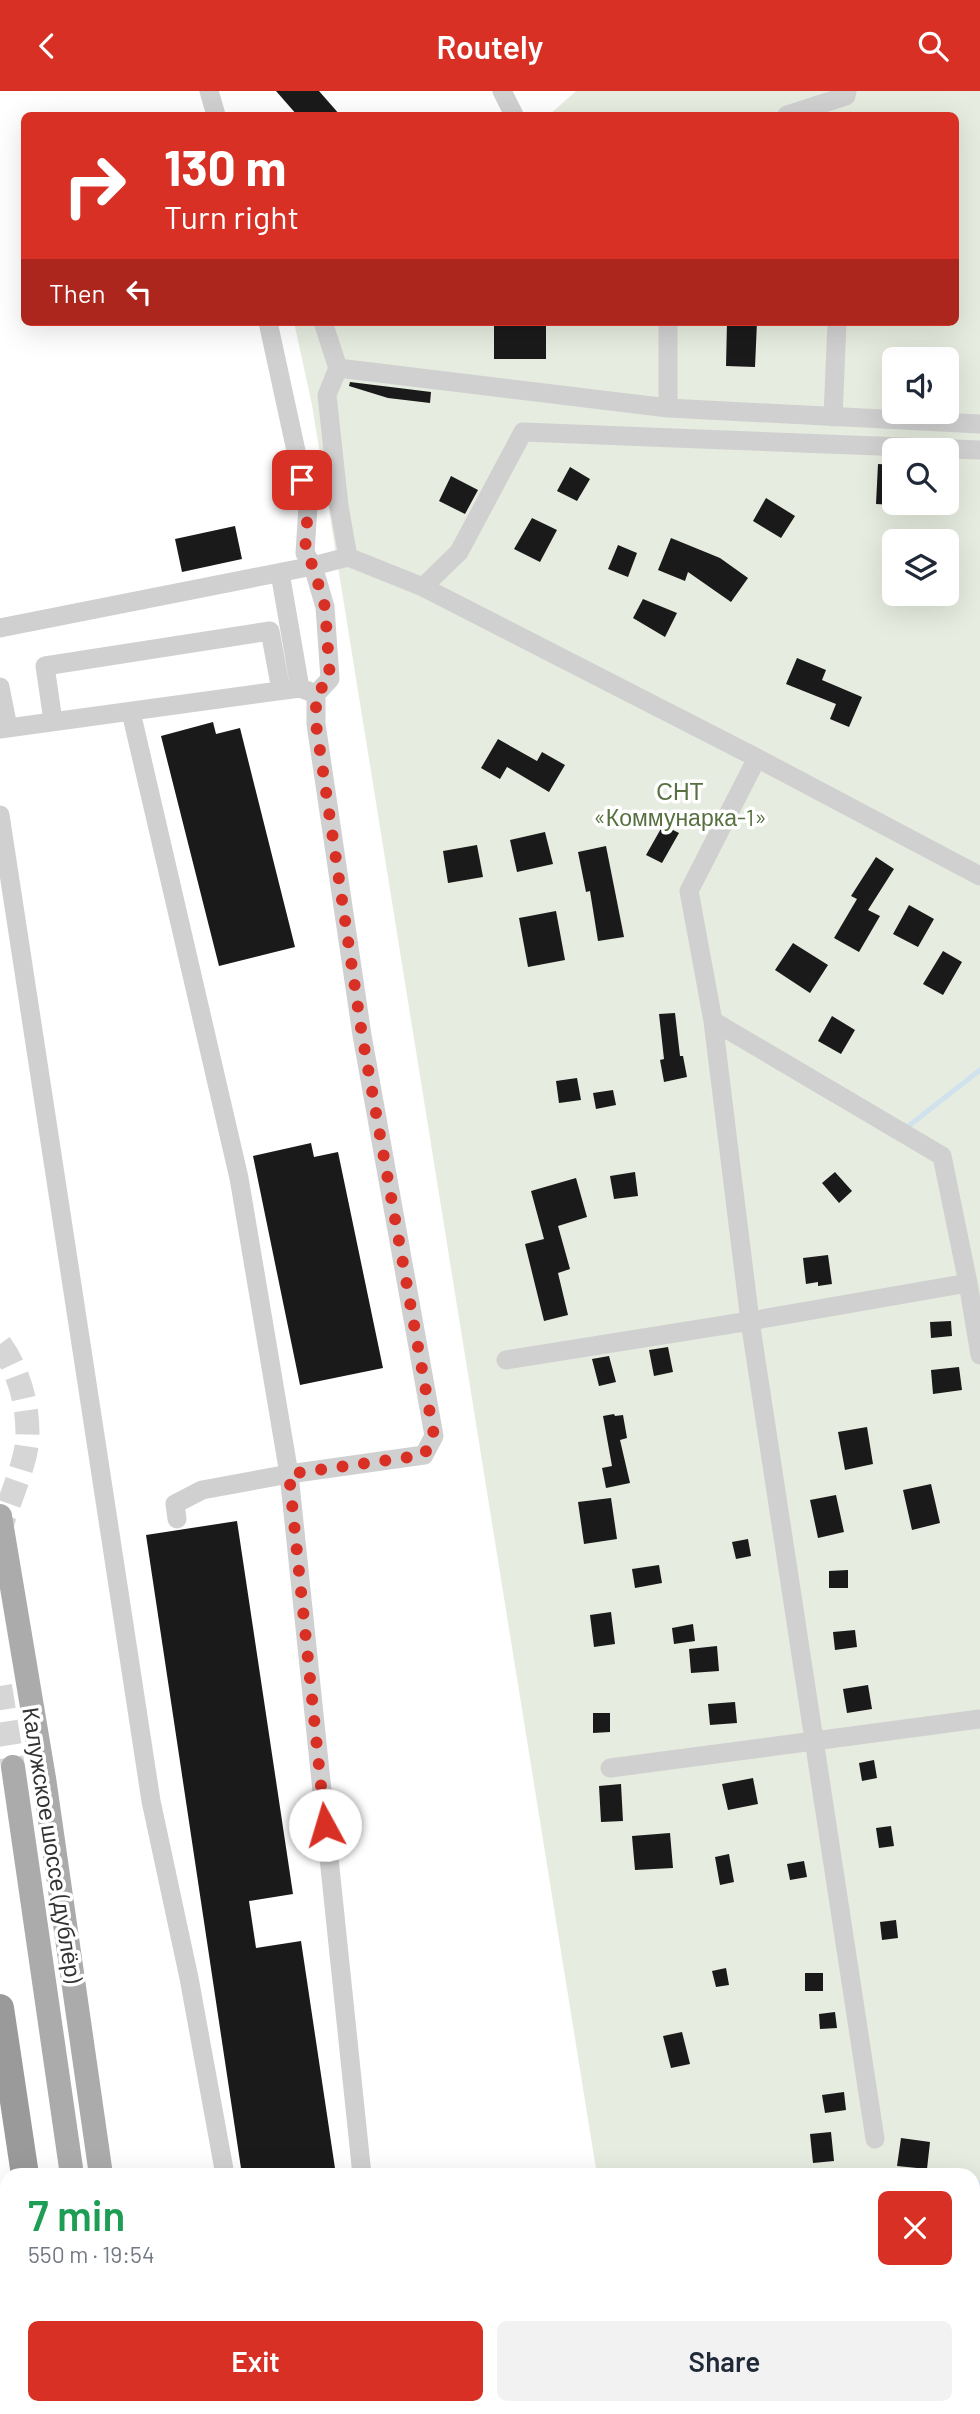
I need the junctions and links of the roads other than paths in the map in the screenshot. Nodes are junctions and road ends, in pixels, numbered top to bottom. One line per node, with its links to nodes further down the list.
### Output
1 (209, 91): 4 (street)
2 (502, 91): 5 (street)
3 (846, 93): 6 (street); 7 (street)
4 (215, 112)
5 (512, 112)
6 (795, 112)
7 (845, 112)
8 (269, 326): 18 (street)
9 (324, 326): 12 (street)
10 (668, 326): 13 (street)
11 (837, 326): 14 (street)
12 (338, 368): 13 (street); 17 (street)
13 (667, 408): 14 (street)
14 (832, 417): 15 (street)
15 (980, 424)
16 (980, 450): 20 (street)
17 (348, 557): 18 (street); 20 (street)
18 (313, 566): 19 (street); 23 (street)
19 (280, 573): 21 (street); 23 (street)
20 (423, 587): 27 (street)
21 (0, 628)
22 (0, 687): 26 (street)
23 (299, 691): 24 (street); 25 (street); 35 (street)
24 (131, 712): 25 (street); 35 (street)
25 (53, 721): 26 (street)
26 (4, 728)
27 (757, 758): 29 (street); 30 (street)
28 (0, 815): 47 (street)
29 (980, 876)
30 (713, 1021): 31 (street); 32 (street)
31 (968, 1283): 32 (street); 33 (street)
32 (750, 1321): 34 (street); 39 (street)
33 (980, 1355)
34 (506, 1360)
35 (289, 1474): 37 (street); 48 (street)
36 (0, 1516): 46 (main road, Калужское шоссе (дублёр))
37 (177, 1519)
38 (980, 1719): 39 (street)
39 (815, 1740): 41 (street); 43 (street)
40 (13, 1767): 45 (main road)
41 (610, 1767)
42 (0, 2008): 44 (highway)
43 (875, 2139)
44 (24, 2168)
45 (71, 2168)
46 (100, 2168)
47 (224, 2168)
48 (361, 2168)

